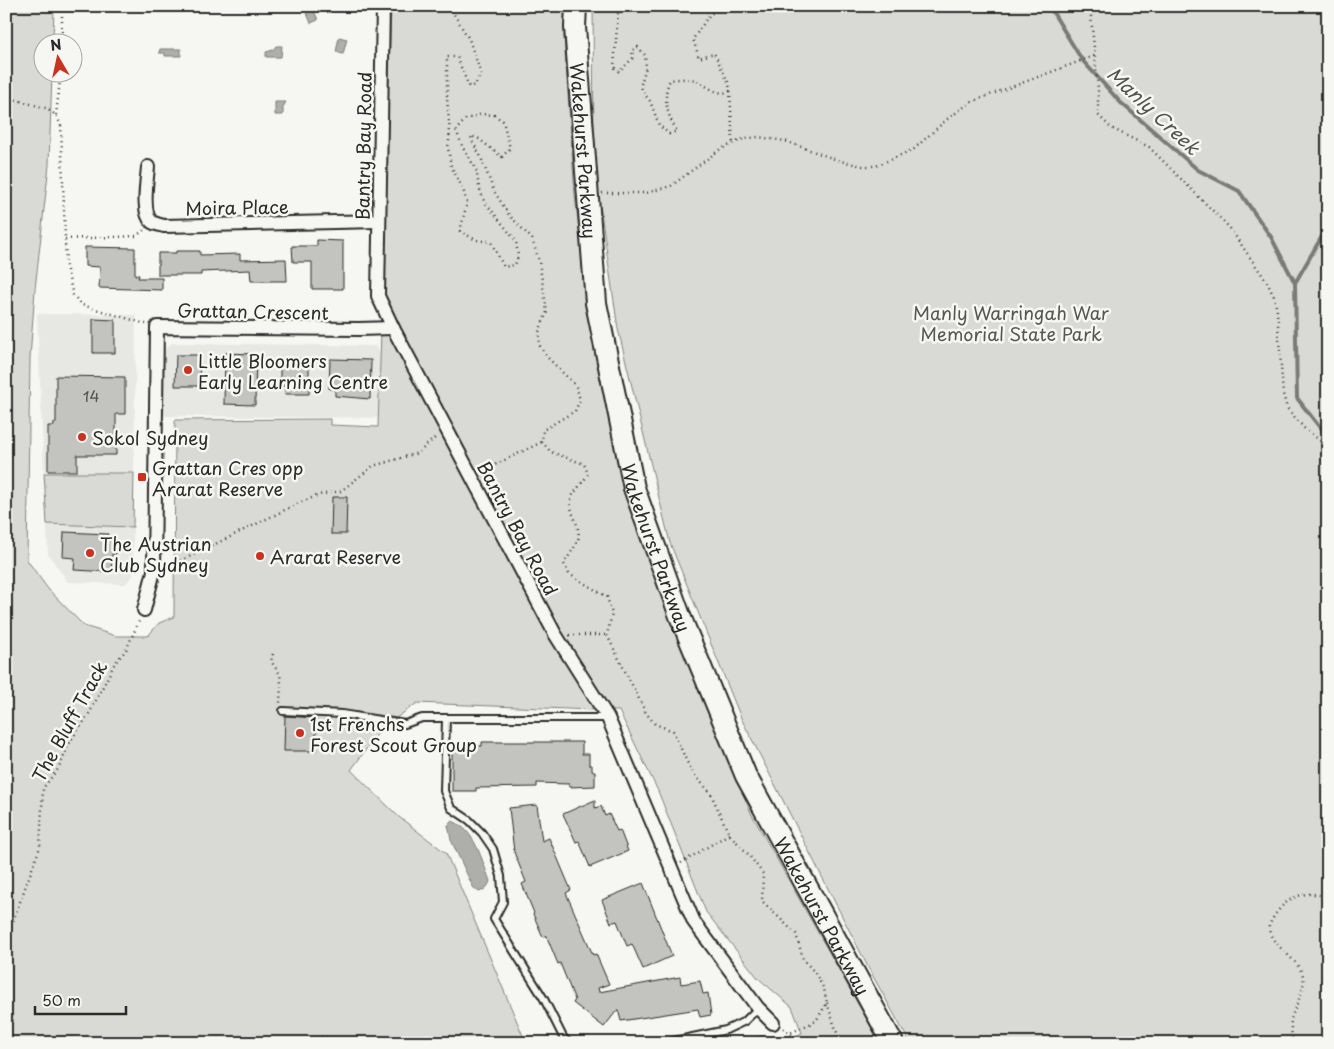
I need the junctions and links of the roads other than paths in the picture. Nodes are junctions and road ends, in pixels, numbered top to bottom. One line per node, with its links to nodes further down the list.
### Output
1 (383, 6): 4 (street, Bantry Bay Road)
2 (576, 6): 14 (main road, Wakehurst Parkway)
3 (148, 167): 4 (street, Moira Place)
4 (379, 221): 5 (street, Bantry Bay Road)
5 (393, 328): 6 (street, Grattan Crescent); 9 (street, Bantry Bay Road)
6 (144, 610)
7 (283, 711): 8 (lane)
8 (446, 718): 9 (lane); 12 (lane)
9 (608, 718): 10 (street, Bantry Bay Road)
10 (758, 1008): 11 (street, Bantry Bay Road); 13 (lane)
11 (774, 1023)
12 (569, 1043)
13 (664, 1043)
14 (893, 1043)

